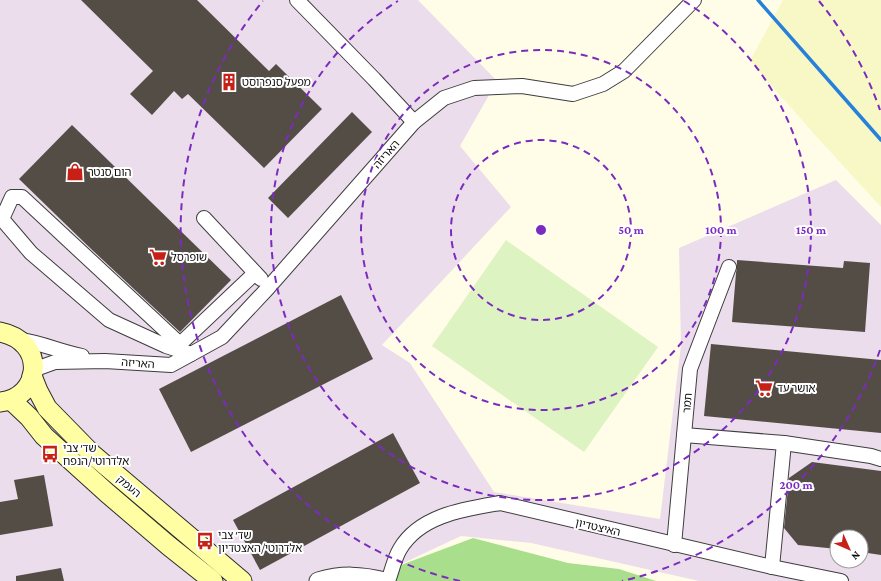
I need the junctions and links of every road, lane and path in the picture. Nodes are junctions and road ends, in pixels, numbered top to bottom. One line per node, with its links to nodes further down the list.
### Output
1 (297, 0): 3 (street)
2 (694, 0): 3 (street, האריזה)
3 (414, 122): 7 (street, האריזה)
4 (204, 218): 6 (street)
5 (728, 267): 15 (street, תמר)
6 (255, 273): 7 (street); 10 (street)
7 (268, 288): 11 (street, האריזה)
8 (0, 332): 9 (main road)
9 (21, 340): 12 (street, האריזה); 13 (main road, העמק)
10 (180, 344): 11 (street); 11 (street)
11 (191, 354): 12 (street, האריזה)
12 (105, 361): 13 (street, האריזה)
13 (33, 373): 14 (main road); 22 (main road, העמק)
14 (5, 401): 21 (main road, העמק)
15 (684, 435): 16 (street); 18 (street, תמר)
16 (784, 443): 17 (street); 19 (street)
17 (881, 459)
18 (674, 545): 19 (street, האיצטדיון); 25 (street, האיצטדיון)
19 (772, 567): 26 (street, האיצטדיון)
20 (331, 579): 23 (street); 24 (street)
21 (213, 581)
22 (242, 581)
23 (318, 581)
24 (385, 581)
25 (388, 581)
26 (842, 581)

